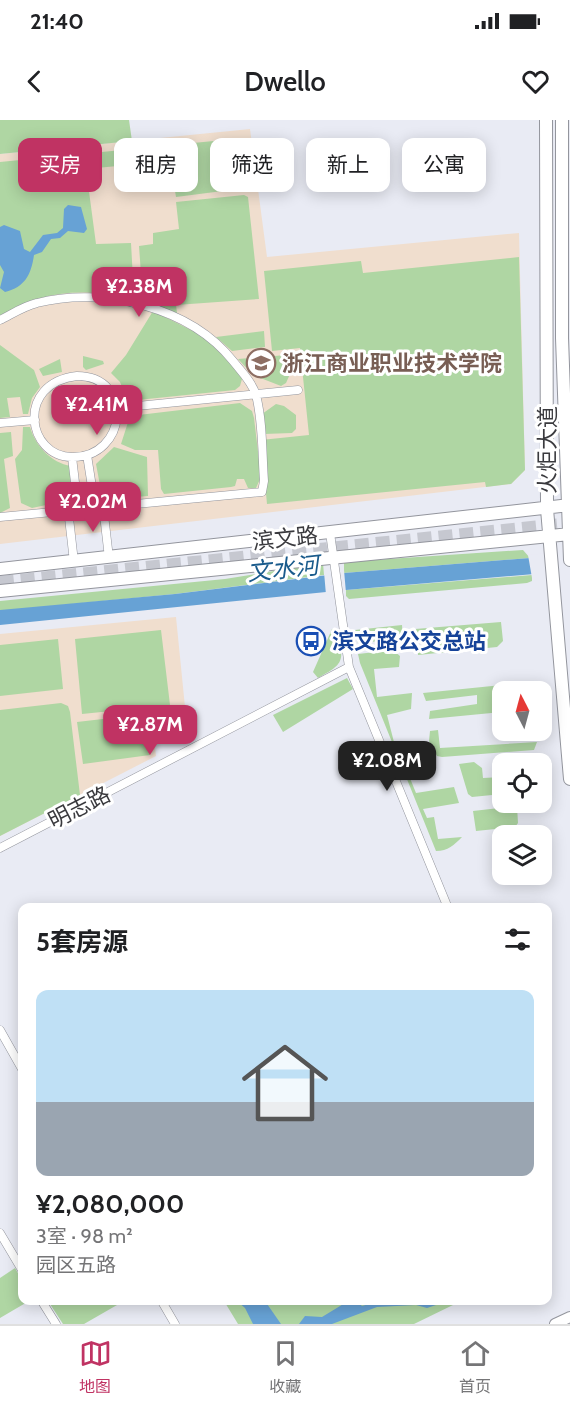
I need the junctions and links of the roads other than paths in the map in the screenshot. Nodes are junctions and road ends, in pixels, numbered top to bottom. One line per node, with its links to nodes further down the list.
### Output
1 (546, 120): 16 (main road, 火炬大道)
2 (562, 120): 4 (main road, 火炬大道)
3 (0, 320): 6 (street)
4 (566, 338): 12 (main road, 火炬大道)
5 (298, 390): 6 (street)
6 (256, 394): 7 (street); 13 (street)
7 (117, 408): 8 (street); 10 (street)
8 (35, 420): 9 (street); 11 (street)
9 (0, 423)
10 (87, 455): 11 (street); 13 (street)
11 (72, 457): 14 (street)
12 (569, 505): 16 (main road, 滨文路); 20 (main road, 火炬大道)
13 (99, 506): 14 (street); 22 (street)
14 (78, 508): 15 (street)
15 (68, 509): 17 (street); 24 (street)
16 (547, 509): 18 (main road, 滨文路); 19 (main road, 火炬大道)
17 (0, 517)
18 (330, 533): 22 (main road, 滨文路); 23 (street)
19 (549, 534): 20 (main road, 滨文路); 23 (main road, 滨文路); 28 (main road, 火炬大道)
20 (569, 534): 21 (main road, 火炬大道)
21 (569, 554)
22 (109, 558): 24 (main road, 滨文路)
23 (333, 561): 26 (main road, 滨文路); 27 (street)
24 (74, 562): 25 (main road, 滨文路)
25 (0, 569)
26 (0, 591)
27 (350, 667): 29 (street, 明志路); 30 (street)
28 (570, 779)
29 (0, 848)
30 (446, 903)
31 (0, 1030): 32 (street)
32 (18, 1062)
33 (0, 1233): 34 (street)
34 (18, 1263)
35 (44, 1305): 38 (street)
36 (164, 1305): 39 (street)
37 (570, 1317): 40 (main road)
38 (56, 1324)
39 (175, 1324)
40 (555, 1324)

